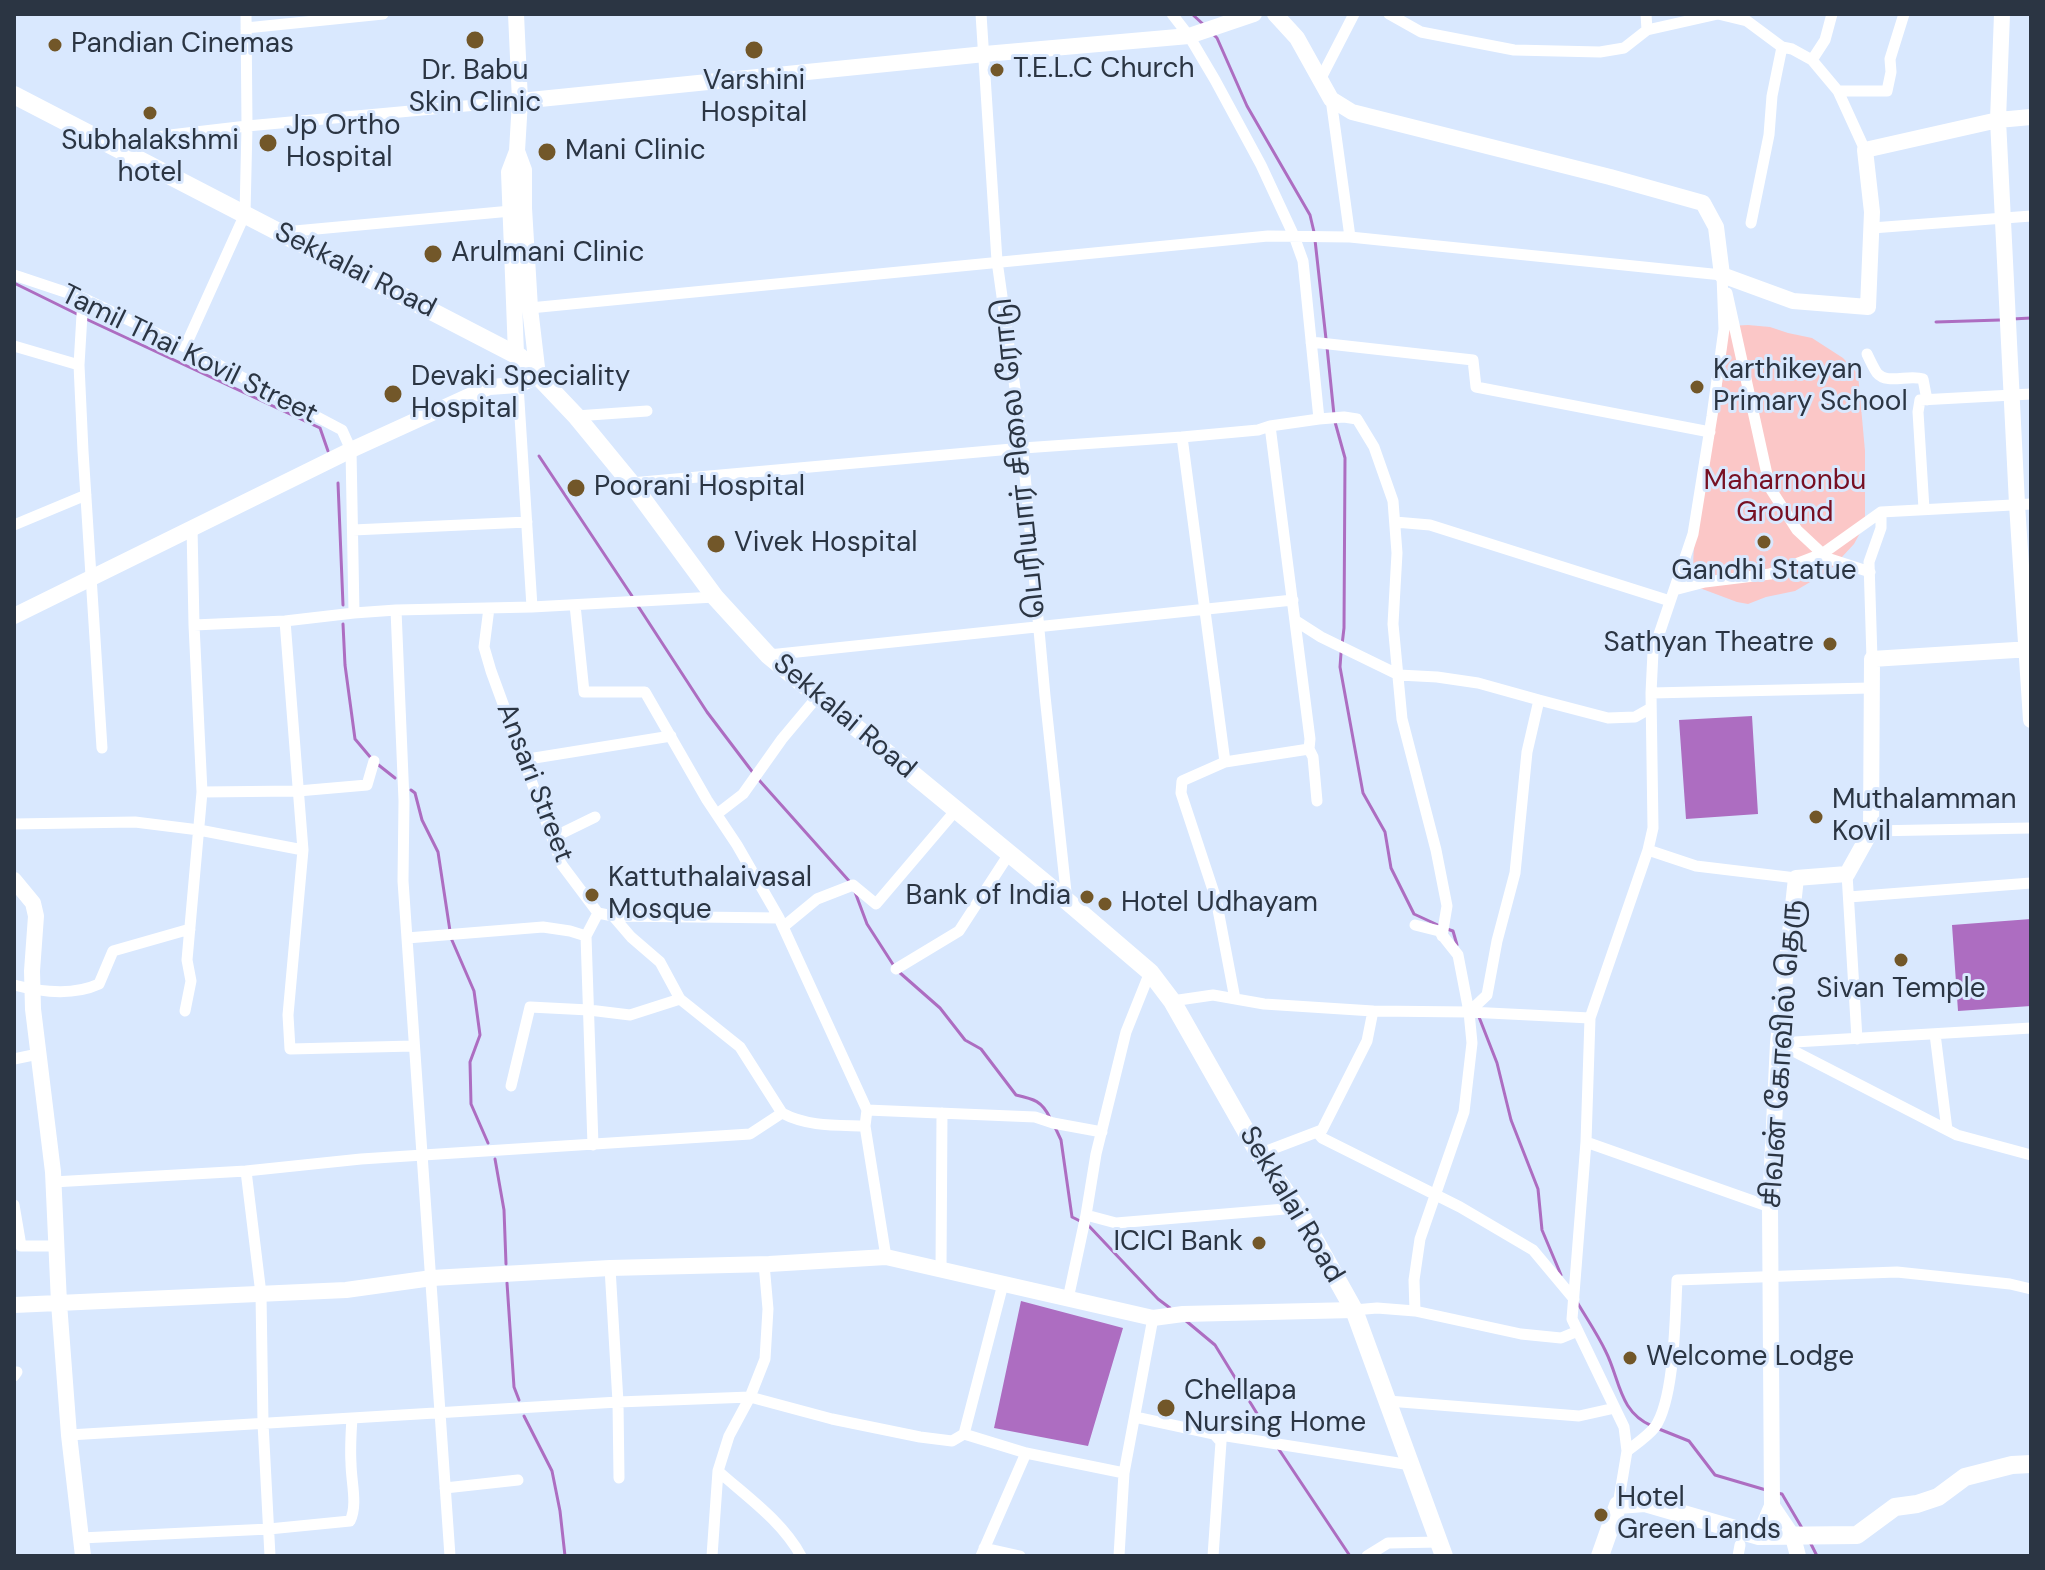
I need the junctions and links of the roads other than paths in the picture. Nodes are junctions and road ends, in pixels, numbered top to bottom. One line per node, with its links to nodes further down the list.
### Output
1 (246, 14): 14 (street)
2 (383, 14): 14 (street)
3 (516, 14): 24 (street)
4 (981, 14): 18 (street, பெரியார் சிலை ரோடு)
5 (1172, 14): 16 (street)
6 (1254, 14): 16 (street)
7 (1275, 14): 20 (street)
8 (1354, 14): 20 (street)
9 (1389, 14): 15 (street)
10 (1646, 14): 15 (street)
11 (1832, 14): 19 (street)
12 (1904, 14): 21 (street)
13 (2002, 14): 26 (street)
14 (246, 28): 27 (street)
15 (1647, 30): 17 (street)
16 (1189, 36): 18 (street); 38 (street)
17 (1782, 47): 19 (street); 35 (street)
18 (985, 54): 24 (street); 40 (street, பெரியார் சிலை ரோடு)
19 (1812, 60): 21 (street)
20 (1320, 80): 23 (street)
21 (1838, 91): 28 (street)
22 (14, 95): 30 (main road, Sekkalai Road)
23 (1331, 99): 39 (street); 42 (street)
24 (520, 101): 27 (street); 29 (street)
25 (2031, 117): 26 (street)
26 (1998, 120): 28 (street); 34 (street)
27 (247, 126): 30 (street); 32 (street)
28 (1865, 150): 36 (street)
29 (517, 151): 31 (street); 44 (street)
30 (125, 152): 32 (main road, Sekkalai Road)
31 (511, 211): 37 (street); 48 (street)
32 (245, 214): 37 (main road, Sekkalai Road); 47 (street)
33 (2031, 216): 34 (street)
34 (2002, 218): 36 (street); 54 (street)
35 (1751, 223)
36 (1872, 228): 42 (street)
37 (281, 233): 48 (main road, Sekkalai Road)
38 (1294, 236): 39 (street); 40 (street); 45 (street)
39 (1350, 237): 42 (street)
40 (997, 261): 44 (street); 62 (street, பெரியார் சிலை ரோடு)
41 (14, 275): 43 (street, Tamil Thai Kovil Street)
42 (1722, 275): 60 (street); 74 (street)
43 (83, 298): 47 (street, Tamil Thai Kovil Street); 50 (street)
44 (530, 308): 51 (street)
45 (1311, 342): 58 (street); 60 (street)
46 (14, 346): 50 (street)
47 (185, 347): 63 (street, Tamil Thai Kovil Street)
48 (516, 354): 51 (main road, Sekkalai Road)
49 (1867, 354): 55 (street)
50 (79, 365): 65 (street)
51 (538, 376): 52 (street); 57 (main road, Sekkalai Road)
52 (518, 385): 63 (street); 69 (street)
53 (2031, 394): 54 (street)
54 (2011, 395): 55 (street); 66 (street)
55 (1927, 400): 67 (street)
56 (647, 411): 57 (street)
57 (576, 416): 64 (main road, Sekkalai Road)
58 (1320, 419): 59 (street); 70 (street)
59 (1270, 426): 61 (street); 79 (street)
60 (1710, 432): 77 (street)
61 (1182, 437): 62 (street); 83 (street)
62 (1023, 448): 64 (street); 90 (street, பெரியார் சிலை ரோடு)
63 (351, 450): 72 (street); 73 (street)
64 (631, 483): 78 (main road, Sekkalai Road)
65 (86, 495): 71 (street); 76 (street)
66 (2024, 504): 67 (street); 91 (street)
67 (1924, 509): 68 (street)
68 (1881, 512): 74 (street); 75 (street)
69 (527, 522): 73 (street); 81 (street)
70 (1395, 522): 77 (street); 94 (street)
71 (14, 525)
72 (192, 527): 76 (street); 89 (street)
73 (353, 530): 85 (street)
74 (1822, 554): 75 (street); 77 (street)
75 (1870, 572): 93 (street)
76 (91, 577): 86 (street); 102 (street)
77 (1672, 595): 96 (street)
78 (715, 597): 80 (street); 92 (main road, Sekkalai Road)
79 (1293, 600): 83 (street); 88 (street)
80 (575, 605): 81 (street); 101 (street)
81 (532, 607): 82 (street)
82 (489, 608): 84 (street); 104 (street, Ansari Street)
83 (1206, 609): 90 (street); 106 (street)
84 (396, 610): 85 (street); 134 (street)
85 (354, 613): 87 (street)
86 (14, 616)
87 (285, 621): 89 (street); 107 (street)
88 (1296, 621): 94 (street); 103 (street)
89 (194, 625): 108 (street)
90 (1039, 628): 92 (street); 126 (street, பெரியார் சிலை ரோடு)
91 (2028, 649): 93 (street); 100 (street)
92 (768, 655): 97 (main road, Sekkalai Road)
93 (1872, 659): 95 (street)
94 (1399, 675): 98 (street); 133 (street)
95 (1870, 688): 96 (street); 116 (street)
96 (1651, 693): 99 (street)
97 (818, 696): 110 (main road, Sekkalai Road); 111 (street)
98 (1539, 700): 99 (street); 145 (street)
99 (1651, 708): 119 (street)
100 (2031, 720)
101 (671, 736): 104 (street); 111 (street)
102 (102, 748)
103 (1309, 749): 106 (street); 109 (street)
104 (522, 760): 117 (street, Ansari Street)
105 (374, 761): 107 (street)
106 (1225, 762): 140 (street)
107 (298, 791): 108 (street); 118 (street)
108 (202, 792): 115 (street)
109 (1317, 801)
110 (956, 810): 120 (main road, Sekkalai Road); 129 (street)
111 (717, 814): 129 (street)
112 (595, 817): 117 (street)
113 (14, 824): 115 (street)
114 (2031, 828): 116 (street)
115 (199, 830): 118 (street); 131 (street)
116 (1871, 831): 121 (street)
117 (552, 838): 127 (street, Ansari Street)
118 (303, 850): 151 (street)
119 (1648, 850): 122 (street); 146 (street)
120 (1009, 854): 126 (main road, Sekkalai Road); 135 (street)
121 (1847, 874): 122 (street, சிவன் கோவில் தெரு); 125 (street)
122 (1796, 878): 150 (street, சிவன் கோவில் தெரு)
123 (14, 880): 138 (street)
124 (2031, 883): 125 (street)
125 (1849, 897): 149 (street)
126 (1067, 901): 136 (main road, Sekkalai Road)
127 (598, 913): 128 (street); 132 (street)
128 (613, 916): 129 (street); 139 (street)
129 (781, 922): 155 (street)
130 (1415, 925): 133 (street)
131 (190, 929): 138 (street); 143 (street)
132 (586, 936): 134 (street); 142 (street)
133 (1442, 936): 145 (street)
134 (407, 938): 151 (street)
135 (896, 969)
136 (1150, 972): 141 (main road, Sekkalai Road); 160 (street)
137 (14, 985): 138 (street)
138 (33, 990): 152 (street)
139 (680, 999): 142 (street); 156 (street)
140 (1235, 999): 141 (street); 144 (street)
141 (1172, 1001): 164 (main road, Sekkalai Road)
142 (589, 1010): 154 (street); 163 (street)
143 (185, 1011)
144 (1373, 1011): 145 (street); 161 (street)
145 (1469, 1012): 146 (street); 169 (street)
146 (1590, 1018): 162 (street)
147 (2031, 1028): 148 (street)
148 (1935, 1034): 149 (street); 159 (street)
149 (1857, 1039): 150 (street)
150 (1778, 1043): 159 (street); 171 (street, சிவன் கோவில் தெரு)
151 (414, 1046): 166 (street)
152 (38, 1054): 153 (street); 168 (street)
153 (14, 1059)
154 (511, 1086)
155 (867, 1110): 157 (street); 158 (street)
156 (782, 1113): 158 (street); 163 (street)
157 (942, 1113): 160 (street); 178 (street)
158 (865, 1126): 175 (street)
159 (1947, 1130): 165 (street)
160 (1102, 1132): 173 (street)
161 (1317, 1132): 164 (street); 169 (street)
162 (1586, 1142): 171 (street); 185 (street)
163 (593, 1144): 166 (street)
164 (1259, 1154): 172 (main road, Sekkalai Road)
165 (2031, 1155)
166 (422, 1156): 167 (street); 180 (street)
167 (246, 1171): 168 (street); 183 (street)
168 (53, 1182): 174 (street)
169 (1436, 1195): 185 (street); 189 (street)
170 (14, 1205): 174 (street)
171 (1770, 1207): 179 (street, சிவன் கோவில் தெரு)
172 (1297, 1208): 173 (street); 188 (main road, Sekkalai Road)
173 (1086, 1215): 184 (street)
174 (56, 1246): 186 (street)
175 (886, 1257): 176 (street); 178 (street)
176 (764, 1264): 177 (street); 192 (street)
177 (610, 1268): 180 (street); 194 (street)
178 (941, 1269): 181 (street)
179 (1770, 1275): 182 (street); 203 (street); 213 (street, சிவன் கோவில் தெரு)
180 (432, 1278): 183 (street); 196 (street)
181 (1003, 1284): 184 (street); 200 (street)
182 (2031, 1289)
183 (261, 1294): 186 (street); 199 (street)
184 (1068, 1299): 190 (street)
185 (1574, 1299): 191 (street)
186 (59, 1303): 187 (street); 202 (street)
187 (14, 1305)
188 (1354, 1310): 189 (street); 190 (street); 193 (main road, Sekkalai Road)
189 (1415, 1311): 191 (street)
190 (1153, 1318): 197 (street)
191 (1578, 1331): 195 (street)
192 (750, 1397): 194 (street); 200 (street); 207 (street)
193 (1388, 1401): 195 (street); 206 (main road, Sekkalai Road)
194 (618, 1402): 196 (street); 209 (street)
195 (1615, 1408): 203 (street)
196 (439, 1413): 198 (street); 211 (street)
197 (1135, 1417): 201 (street); 208 (street)
198 (352, 1418): 199 (street); 214 (street)
199 (263, 1423): 202 (street); 214 (street)
200 (964, 1434): 204 (street)
201 (1214, 1434): 206 (street); 227 (street)
202 (69, 1435): 217 (street)
203 (1627, 1451): 212 (street)
204 (1026, 1453): 208 (street); 219 (street)
205 (2031, 1464): 216 (main road)
206 (1411, 1465): 218 (main road, Sekkalai Road)
207 (718, 1471): 223 (street); 224 (street)
208 (1124, 1473): 226 (street)
209 (619, 1478)
210 (518, 1480): 211 (street)
211 (445, 1488): 222 (street)
212 (1618, 1505): 215 (main road); 229 (main road)
213 (1772, 1506): 215 (street); 216 (street)
214 (269, 1529): 217 (street); 221 (street)
215 (1759, 1536): 216 (main road)
216 (1793, 1537): 230 (street)
217 (81, 1538): 220 (street)
218 (1442, 1549): 228 (street)
219 (983, 1552): 225 (street)
220 (83, 1556)
221 (270, 1556)
222 (450, 1556)
223 (712, 1556)
224 (801, 1556)
225 (1020, 1556)
226 (1119, 1556)
227 (1213, 1556)
228 (1367, 1556)
229 (1600, 1556)
230 (1798, 1556)

